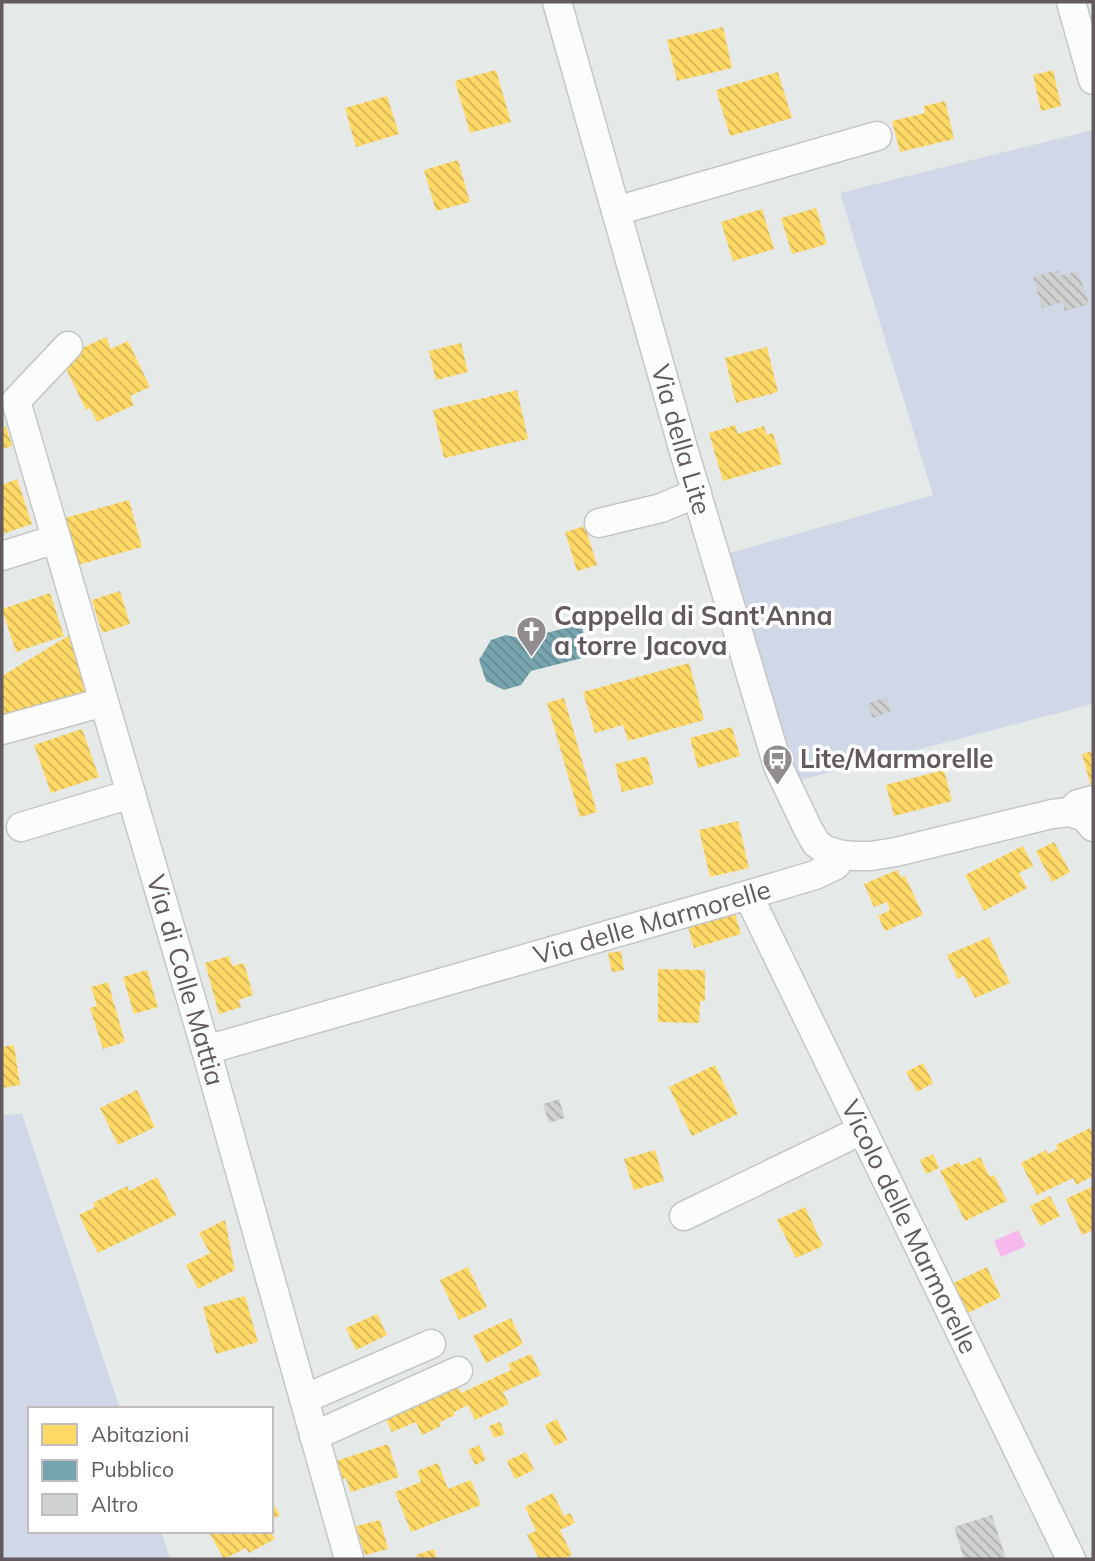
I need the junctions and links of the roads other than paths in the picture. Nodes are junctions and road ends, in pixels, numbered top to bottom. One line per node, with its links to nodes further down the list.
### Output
1 (557, 2): 6 (street, Via della Lite)
2 (1071, 2): 3 (street)
3 (1087, 31): 4 (street)
4 (1093, 80)
5 (877, 136): 6 (street)
6 (616, 211): 8 (street, Via della Lite)
7 (68, 346): 10 (street, Via di Colle Mattia)
8 (697, 493): 9 (street); 18 (street, Via della Lite)
9 (599, 523)
10 (56, 539): 11 (street); 12 (street, Via di Colle Mattia)
11 (2, 556)
12 (104, 702): 13 (street); 14 (street, Via di Colle Mattia)
13 (2, 730)
14 (131, 793): 16 (street); 20 (street, Via di Colle Mattia)
15 (1081, 806): 17 (street); 18 (street)
16 (21, 827)
17 (1093, 827)
18 (842, 855): 19 (street, Via delle Marmorelle)
19 (748, 895): 20 (street, Via delle Marmorelle); 21 (street, Vicolo delle Marmorelle)
20 (206, 1050): 25 (street, Via di Colle Mattia)
21 (862, 1130): 22 (street); 28 (street, Vicolo delle Marmorelle)
22 (684, 1216)
23 (431, 1344): 25 (street)
24 (458, 1371): 26 (street)
25 (304, 1399): 26 (street, Via di Colle Mattia)
26 (314, 1436): 27 (street, Via di Colle Mattia)
27 (349, 1559)
28 (1071, 1559)

